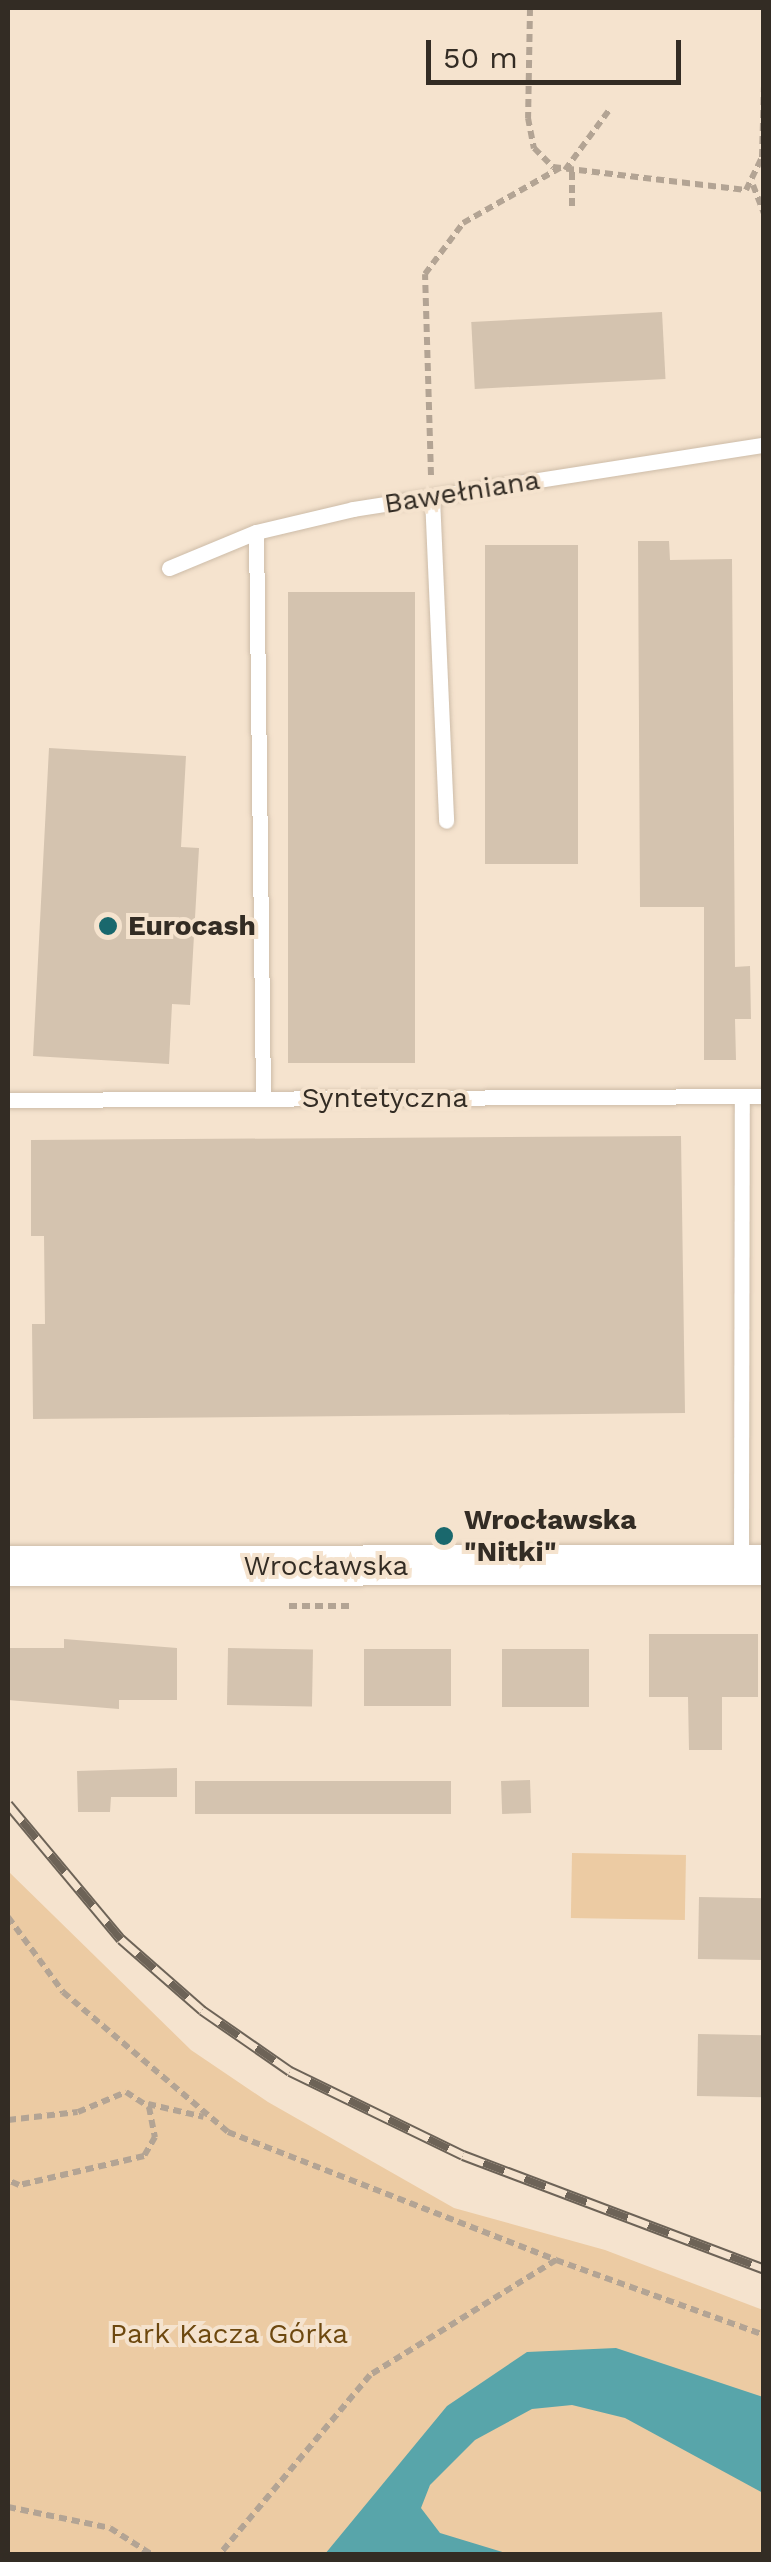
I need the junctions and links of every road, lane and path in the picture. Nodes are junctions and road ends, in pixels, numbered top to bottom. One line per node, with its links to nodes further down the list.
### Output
1 (530, 8): 4 (path)
2 (764, 86): 5 (path)
3 (610, 109): 4 (path)
4 (566, 170): 5 (path); 6 (path); 9 (path)
5 (752, 185): 7 (path)
6 (572, 206)
7 (764, 213)
8 (764, 445): 9 (lane, Bawełniana)
9 (432, 496): 10 (lane, Bawełniana); 12 (lane)
10 (256, 532): 11 (lane, Bawełniana); 15 (lane)
11 (169, 568)
12 (446, 821)
13 (742, 1096): 14 (lane, Syntetyczna); 15 (lane, Syntetyczna); 17 (lane)
14 (764, 1096)
15 (264, 1098): 16 (lane, Syntetyczna)
16 (8, 1100)
17 (752, 1565): 18 (street, Wrocławska)
18 (8, 1566)
19 (8, 1917): 21 (path)
20 (146, 2104): 21 (path); 22 (path); 23 (path)
21 (210, 2119): 24 (path)
22 (8, 2120)
23 (8, 2180)
24 (556, 2260): 25 (path); 28 (path)
25 (764, 2335)
26 (8, 2507): 27 (path)
27 (151, 2554)
28 (220, 2554)

